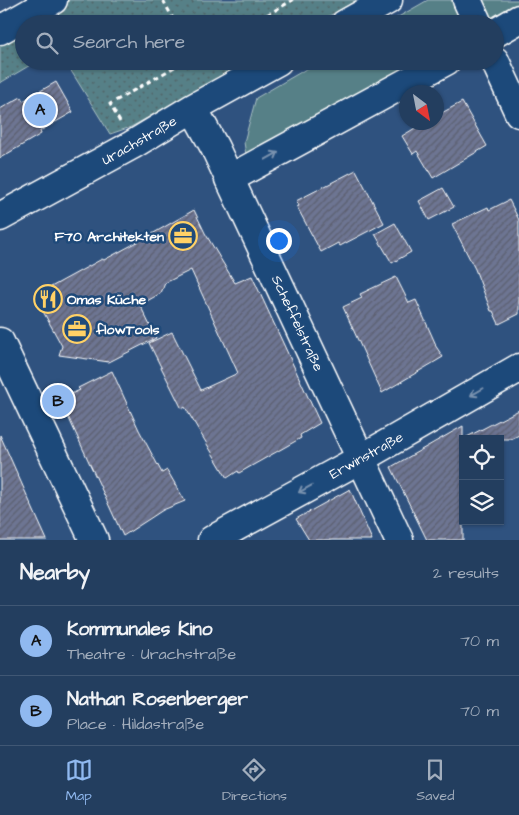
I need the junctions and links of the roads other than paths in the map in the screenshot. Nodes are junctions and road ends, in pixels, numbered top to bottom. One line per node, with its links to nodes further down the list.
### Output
1 (53, 0): 4 (street)
2 (388, 0): 5 (street)
3 (467, 0): 6 (street)
4 (26, 15)
5 (361, 15)
6 (474, 15)
7 (519, 18): 9 (street)
8 (15, 22): 10 (street)
9 (504, 27)
10 (0, 30)
11 (262, 70): 14 (street, Urachstraße)
12 (429, 70): 16 (street, one-way to 12)
13 (499, 70): 15 (street)
14 (193, 108): 16 (street, Scheffelstraße); 17 (street, Urachstraße)
15 (519, 113)
16 (229, 179): 20 (street, Scheffelstraße)
17 (0, 217)
18 (0, 342): 21 (street)
19 (519, 368): 20 (street, Erwinstraße, one-way to 20)
20 (362, 458): 22 (street, Erwinstraße, one-way to 22); 23 (street, Scheffelstraße)
21 (94, 540)
22 (212, 540)
23 (399, 540)

